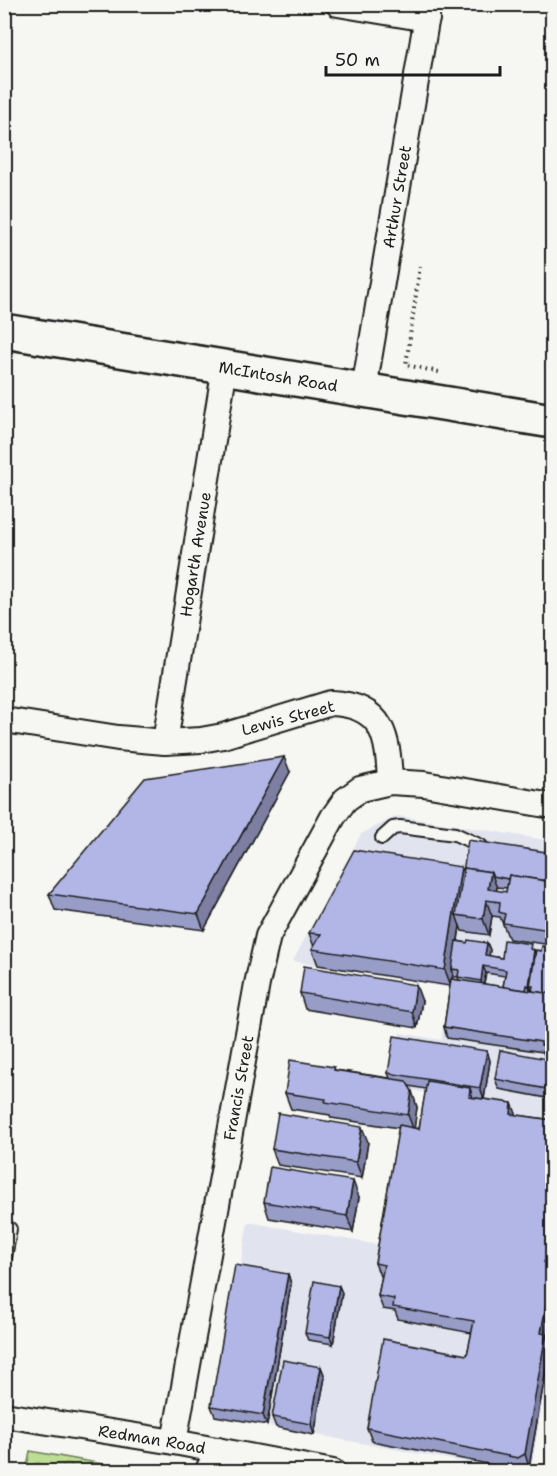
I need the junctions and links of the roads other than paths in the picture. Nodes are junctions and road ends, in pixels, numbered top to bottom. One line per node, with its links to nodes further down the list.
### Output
1 (338, 4): 2 (street)
2 (428, 12): 5 (street, Arthur Street)
3 (4, 331): 4 (street, McIntosh Road)
4 (225, 366): 5 (street, McIntosh Road); 8 (street, Hogarth Avenue)
5 (364, 389): 6 (street, McIntosh Road)
6 (552, 421)
7 (4, 720): 8 (street, Lewis Street)
8 (165, 742): 9 (street, Lewis Street)
9 (390, 782): 10 (street); 16 (street, Francis Street)
10 (552, 807)
11 (382, 838): 12 (lane)
12 (491, 848)
13 (10, 1229): 14 (lane)
14 (4, 1264)
15 (4, 1415): 16 (street, Redman Road)
16 (174, 1442): 17 (street, Redman Road)
17 (212, 1461): 18 (street, Redman Road)
18 (333, 1472)

